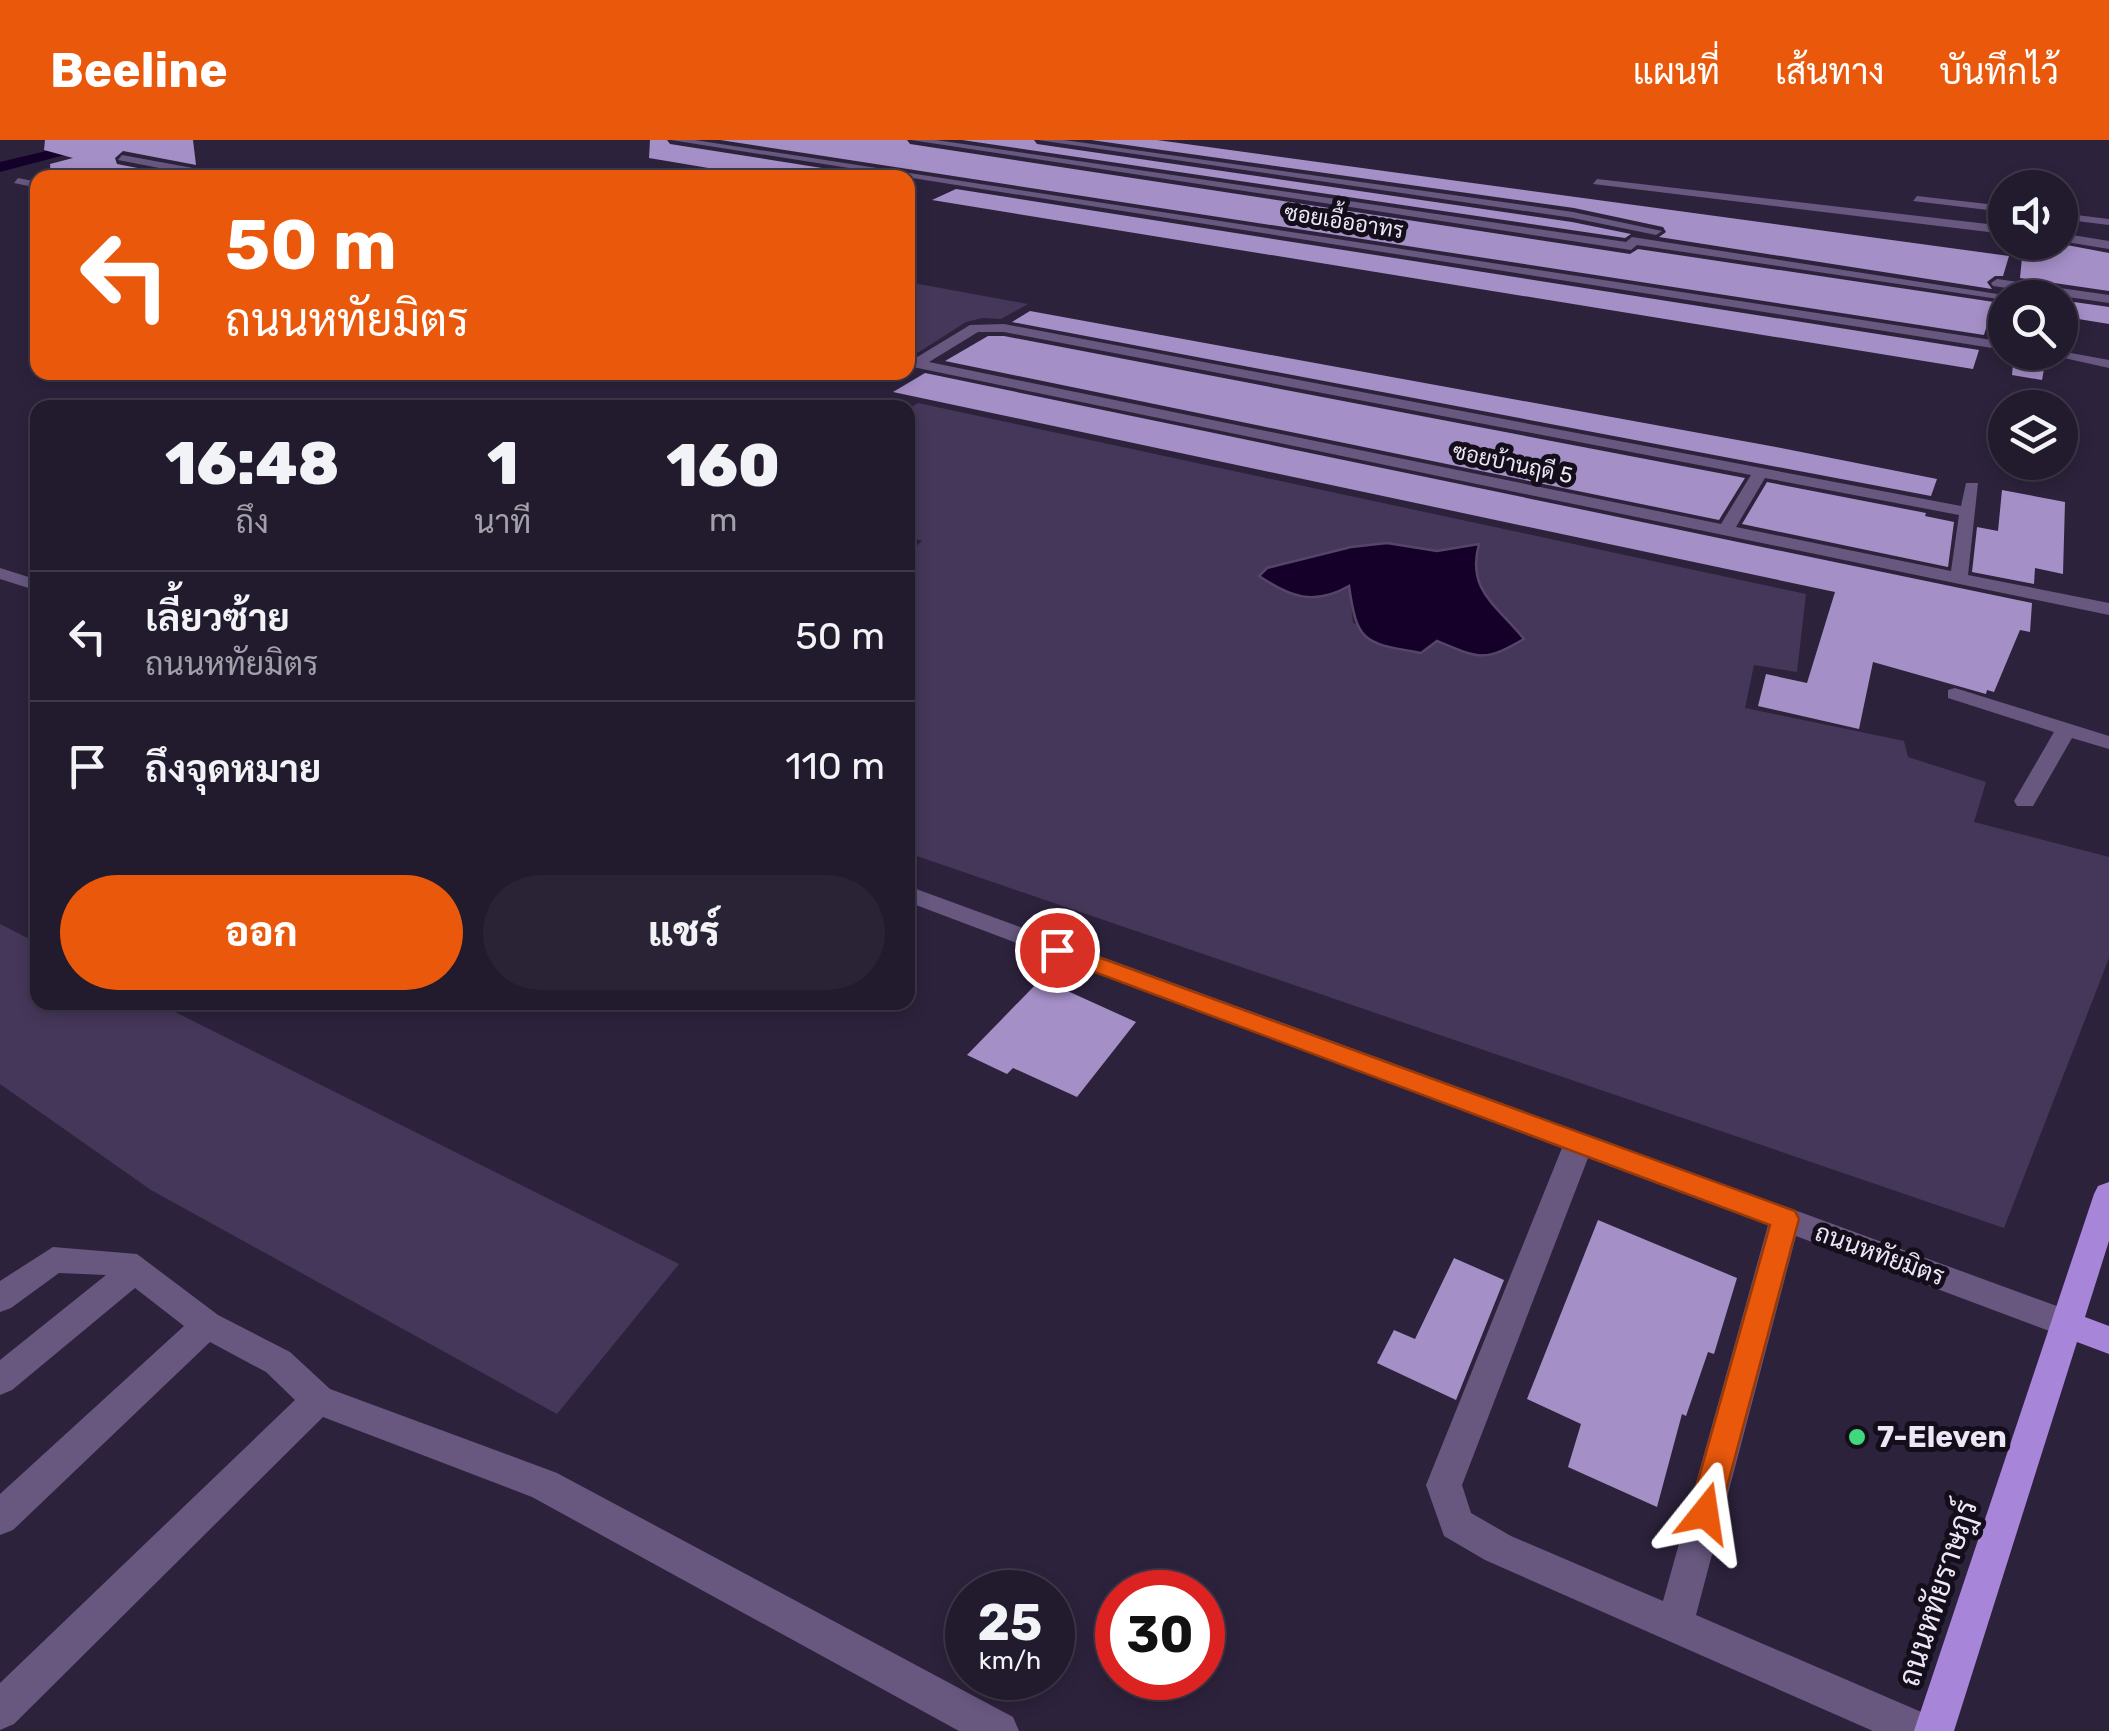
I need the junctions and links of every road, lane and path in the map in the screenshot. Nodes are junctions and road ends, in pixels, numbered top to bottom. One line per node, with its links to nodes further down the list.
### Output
1 (676, 140): 8 (street, ซอยเอื้ออาทร)
2 (916, 140): 5 (street)
3 (998, 140): 5 (street)
4 (1043, 140): 19 (street)
5 (978, 148): 19 (street)
6 (122, 158): 7 (street)
7 (190, 170)
8 (870, 170)
9 (915, 177): 26 (street, ซอยเอื้ออาทร)
10 (18, 181): 12 (street)
11 (1597, 182): 17 (street)
12 (30, 183)
13 (1917, 199): 14 (street)
14 (1988, 208)
15 (2078, 218): 16 (street)
16 (2109, 222)
17 (1988, 228)
18 (2078, 240): 20 (street)
19 (1686, 244): 21 (street)
20 (2109, 245)
21 (1934, 280): 22 (street); 23 (street)
22 (1988, 292)
23 (2109, 299)
24 (2078, 307): 25 (street)
25 (2109, 311)
26 (1988, 343)
27 (2078, 358): 30 (street)
28 (915, 361): 31 (street)
29 (915, 364): 34 (street, ซอยบ้านฤดี 5)
30 (2109, 364)
31 (1761, 472): 33 (street); 34 (street)
32 (1972, 488): 33 (street)
33 (1968, 512): 36 (street)
34 (1726, 530): 36 (street, ซอยบ้านฤดี 5)
35 (0, 573): 37 (street)
36 (1959, 577): 38 (street, ซอยบ้านฤดี 5)
37 (30, 583)
38 (2109, 608)
39 (1955, 694): 40 (street)
40 (2066, 729): 41 (street); 42 (street)
41 (2109, 743)
42 (2024, 800)
43 (915, 897): 44 (street, ถนนหทัยมิตร)
44 (1580, 1143): 46 (street, ถนนหทัยมิตร); 55 (street)
45 (2109, 1194): 49 (main road, ถนนหทัยราษฎร์)
46 (1786, 1219): 49 (street, ถนนหทัยมิตร); 55 (street)
47 (134, 1270): 48 (street); 50 (street); 52 (street)
48 (0, 1299)
49 (2065, 1322): 51 (main road); 59 (main road, ถนนหทัยราษฎร์)
50 (207, 1324): 53 (street); 54 (street)
51 (2109, 1340)
52 (0, 1380)
53 (318, 1400): 56 (street); 57 (street)
54 (0, 1518)
55 (1675, 1624): 58 (street)
56 (0, 1710)
57 (999, 1731)
58 (1919, 1731)
59 (1934, 1731)

